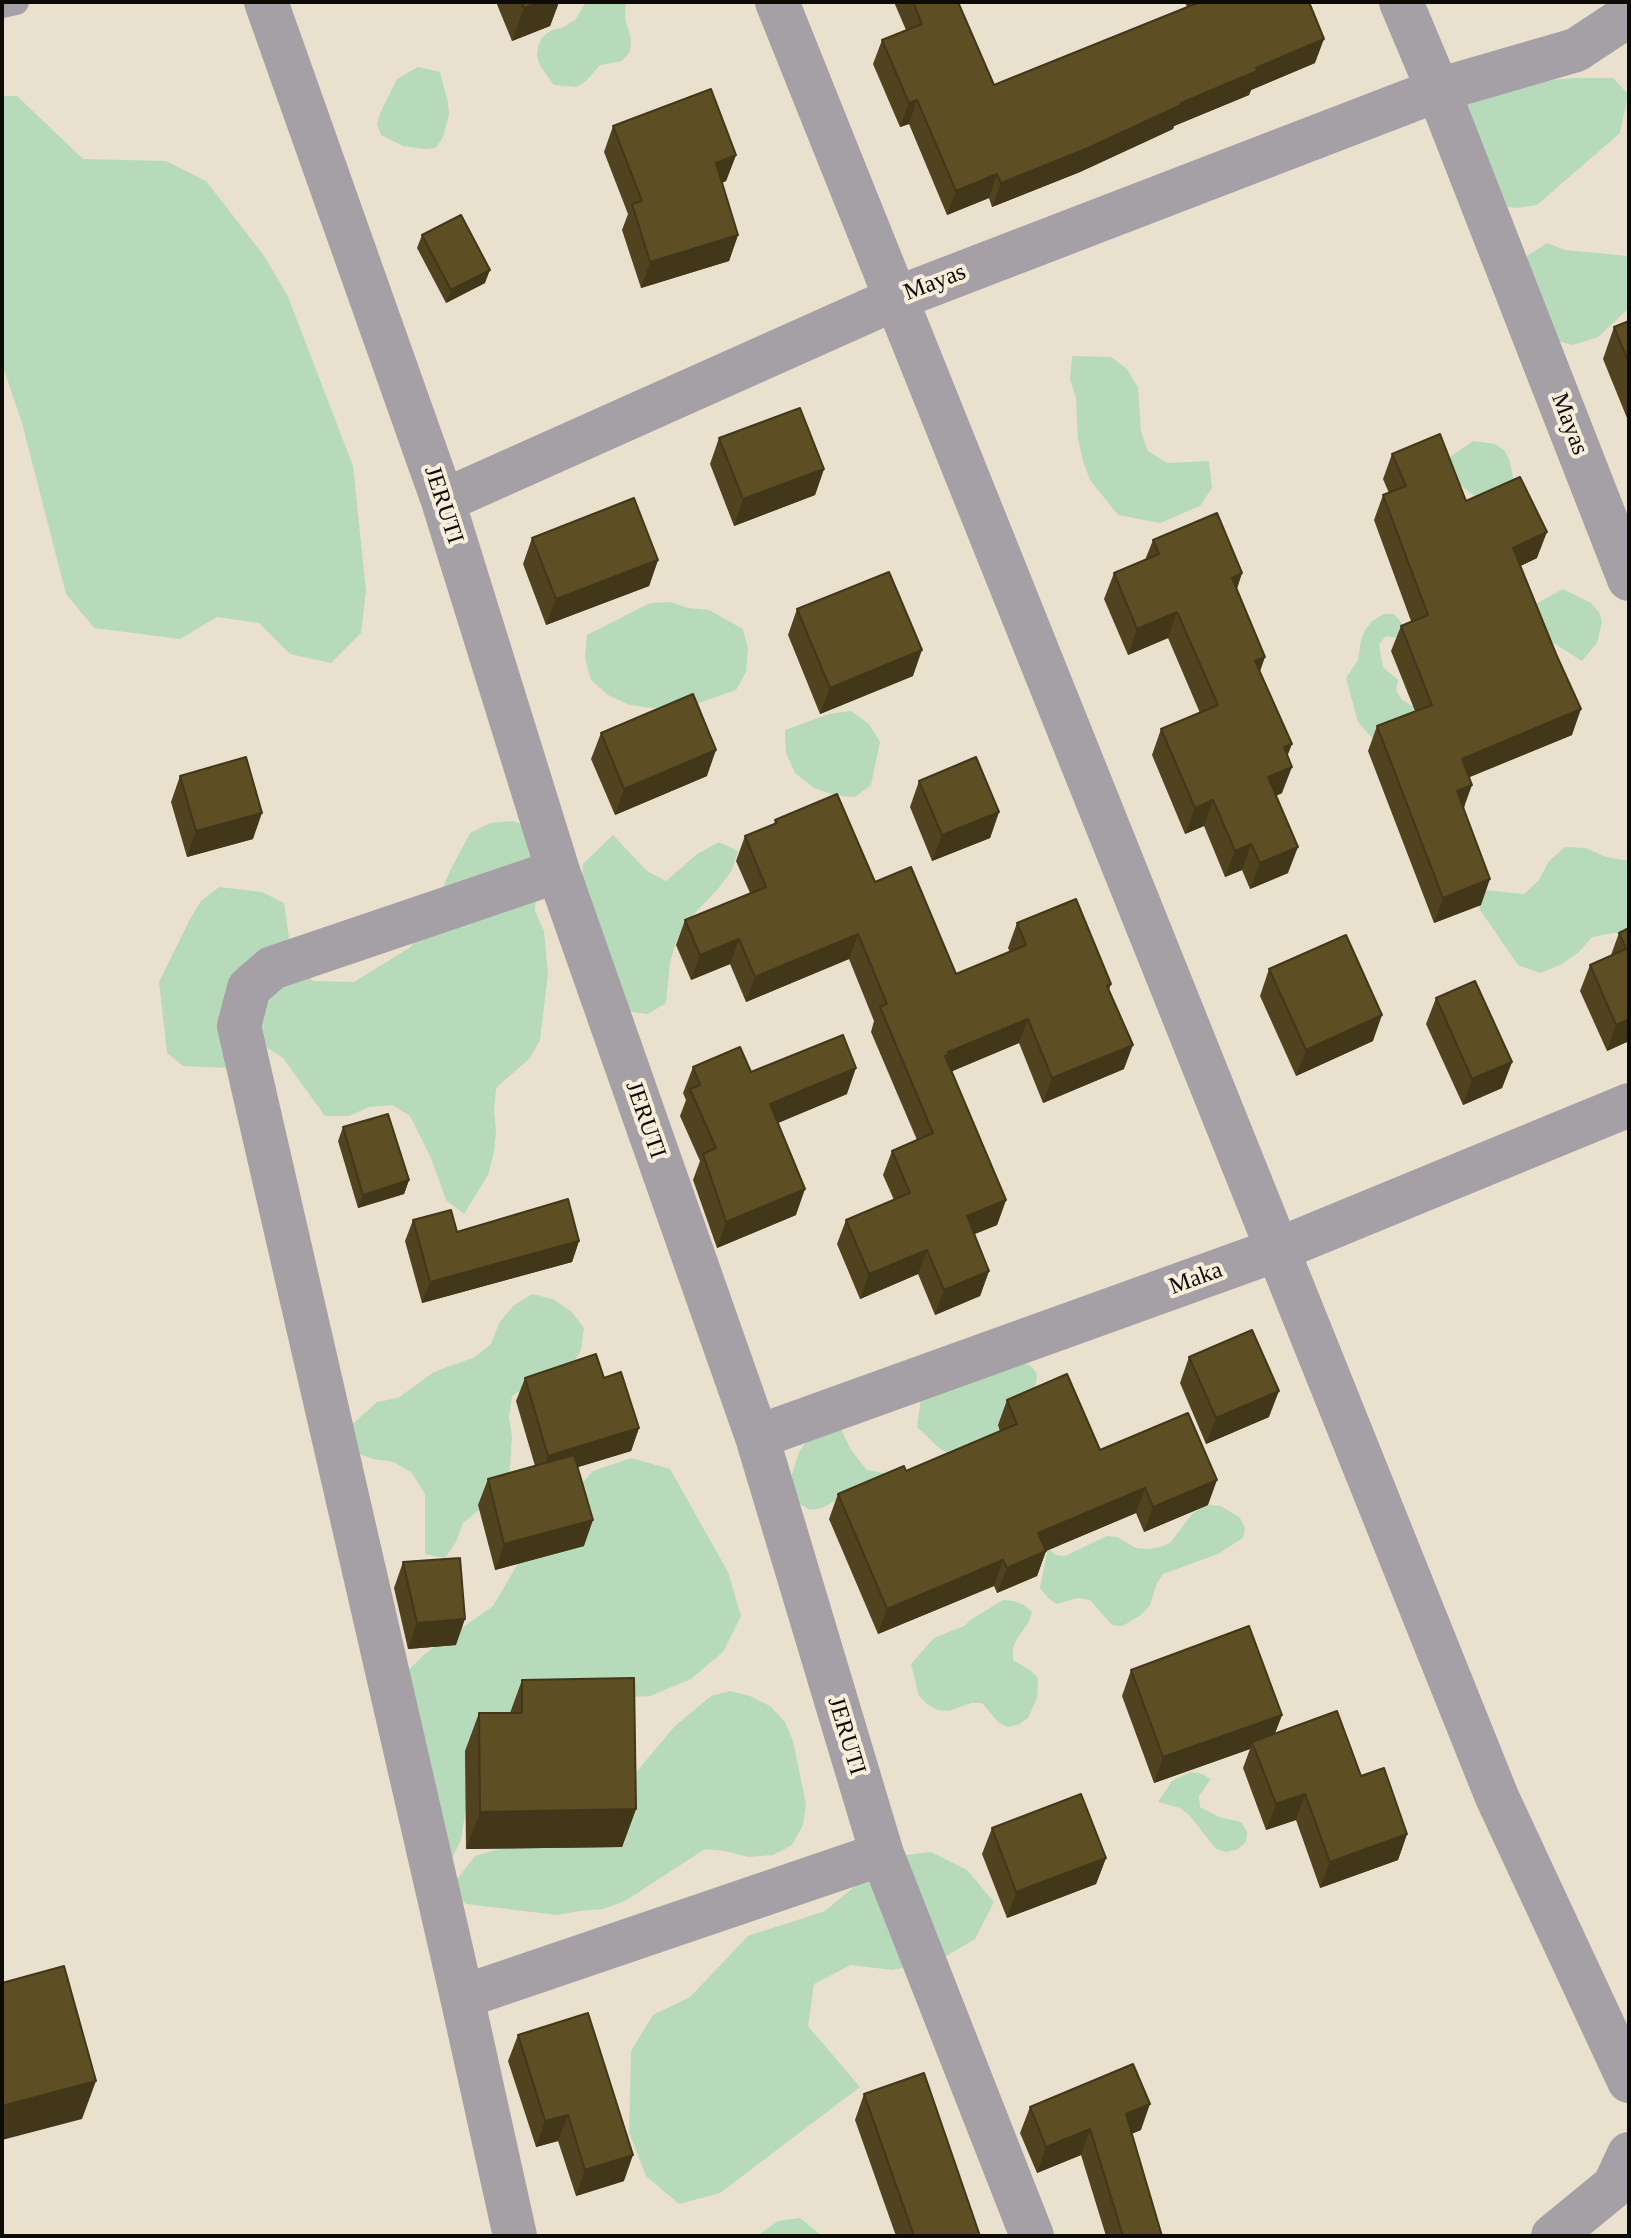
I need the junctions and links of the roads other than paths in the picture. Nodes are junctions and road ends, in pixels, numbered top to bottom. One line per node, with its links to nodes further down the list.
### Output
1 (16, 2): 5 (lane)
2 (266, 2): 9 (street, JERUTI)
3 (777, 2): 8 (street)
4 (1401, 2): 7 (street, Mayas)
5 (2, 5)
6 (1629, 15): 7 (street, Mayas)
7 (1438, 90): 8 (street, Mayas); 10 (street, Mayas)
8 (897, 298): 9 (street, Mayas); 13 (street)
9 (443, 501): 11 (street, JERUTI)
10 (1629, 579)
11 (558, 871): 14 (street, JERUTI); 16 (street)
12 (1629, 1105): 13 (street, Maka)
13 (1279, 1249): 14 (street, Maka); 17 (street)
14 (757, 1437): 15 (street, JERUTI)
15 (882, 1854): 16 (street); 20 (street, JERUTI)
16 (462, 1997): 19 (street)
17 (1629, 2081)
18 (1629, 2154): 21 (street)
19 (515, 2236)
20 (1032, 2236)
21 (1553, 2236)

